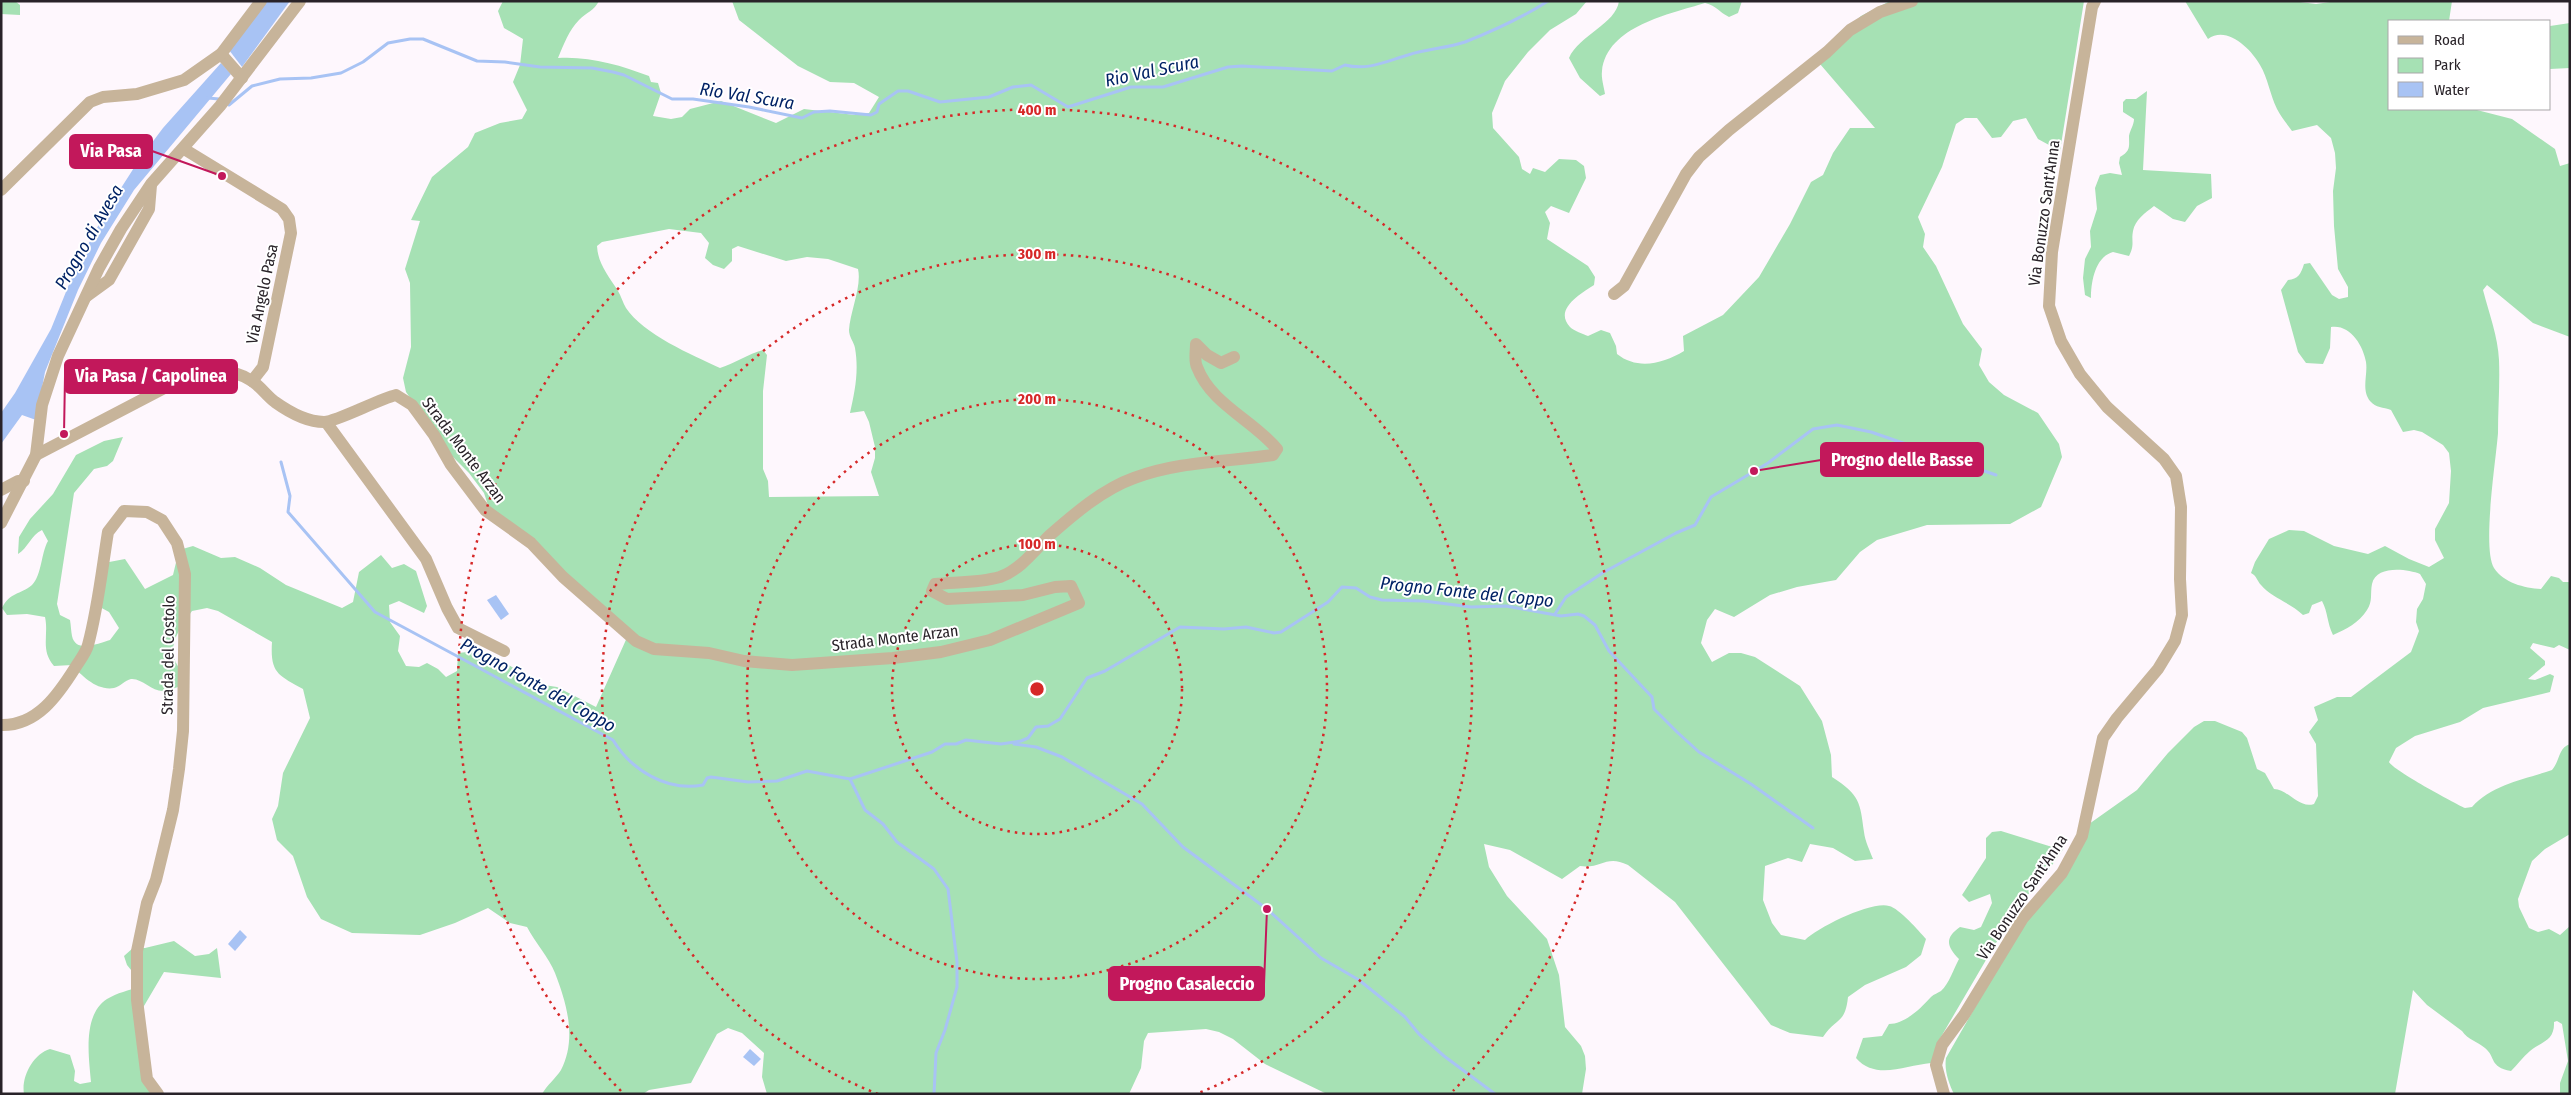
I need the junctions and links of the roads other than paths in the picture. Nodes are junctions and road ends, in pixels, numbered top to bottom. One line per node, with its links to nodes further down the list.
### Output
1 (261, 1): 5 (street)
2 (300, 1): 6 (street)
3 (1912, 1): 9 (street)
4 (2096, 1): 20 (street, Via Bonuzzo Sant'Anna)
5 (224, 57): 6 (street); 8 (street)
6 (239, 74): 7 (street)
7 (184, 149): 11 (street, Via Angelo Pasa); 13 (street)
8 (1, 190)
9 (1614, 294)
10 (1234, 357): 12 (street, Strada Monte Arzan)
11 (252, 381): 12 (street); 13 (street)
12 (326, 422): 17 (street)
13 (36, 455): 14 (street)
14 (24, 481): 15 (street); 16 (street)
15 (1, 490)
16 (1, 523)
17 (504, 651)
18 (1, 725): 19 (street, Strada del Costolo)
19 (158, 1094)
20 (1944, 1094)

